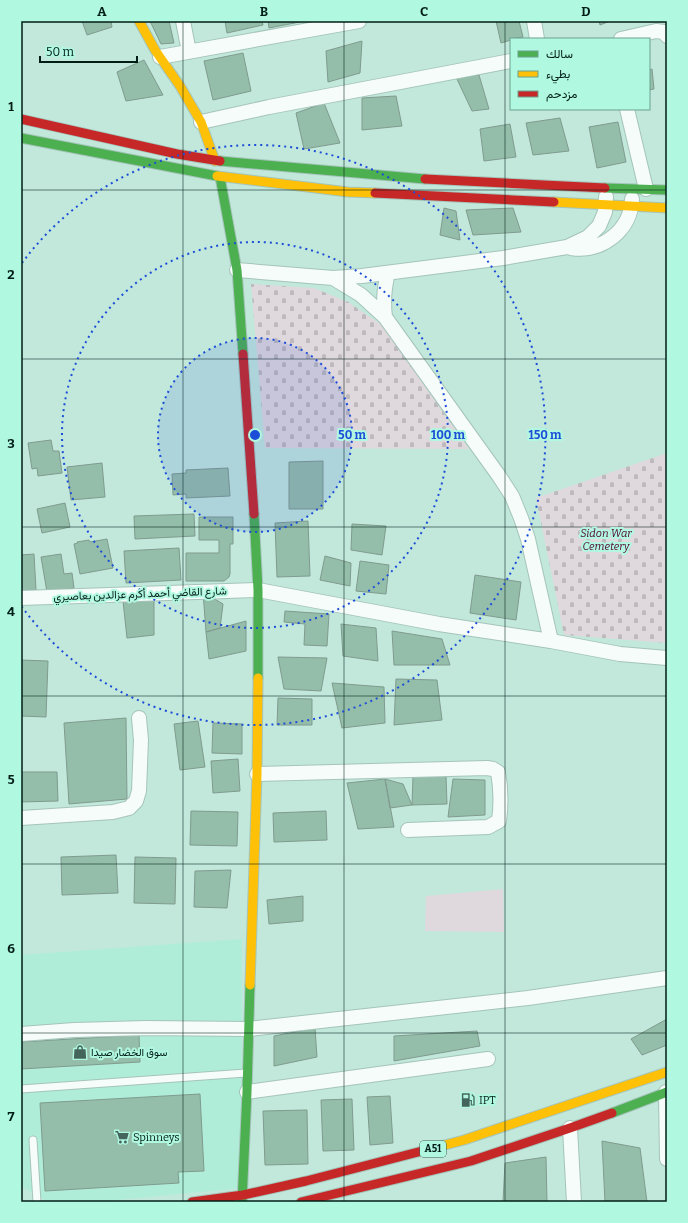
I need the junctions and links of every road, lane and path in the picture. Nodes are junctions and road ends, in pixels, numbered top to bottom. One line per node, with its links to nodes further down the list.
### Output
1 (139, 21): 9 (main road)
2 (183, 21): 8 (street)
3 (359, 21): 8 (street)
4 (534, 21): 6 (street)
5 (667, 36): 7 (street)
6 (537, 38)
7 (626, 38)
8 (189, 52): 9 (street)
9 (160, 57): 13 (main road)
10 (510, 61): 13 (street)
11 (627, 110): 18 (street)
12 (21, 119): 15 (main road)
13 (202, 122): 15 (main road)
14 (21, 138): 16 (main road)
15 (215, 161): 17 (main road)
16 (220, 177): 20 (main road); 24 (main road)
17 (606, 188): 18 (main road); 20 (street)
18 (639, 189): 19 (main road); 21 (street)
19 (667, 190)
20 (606, 205): 21 (main road); 23 (street)
21 (632, 207): 22 (main road); 23 (street)
22 (667, 208)
23 (567, 247): 25 (street)
24 (237, 270): 26 (street); 28 (main road)
25 (388, 273): 26 (street); 27 (street)
26 (333, 278): 27 (street)
27 (385, 317): 30 (street)
28 (258, 590): 29 (street, شارع القاضي أحمد أكرم عزالدين بعاصيري); 30 (street, شارع القاضي أحمد أكرم عزالدين بعاصيري); 33 (main road)
29 (21, 598)
30 (551, 641): 31 (street, شارع القاضي أحمد أكرم عزالدين بعاصيري)
31 (667, 658)
32 (139, 718): 34 (street)
33 (257, 774): 35 (street); 37 (main road)
34 (21, 818)
35 (408, 830)
36 (667, 978): 37 (street)
37 (248, 1030): 38 (street); 41 (main road)
38 (21, 1034)
39 (488, 1059): 43 (street)
40 (667, 1072): 48 (main road, A51)
41 (247, 1073): 42 (lane); 43 (main road)
42 (21, 1089)
43 (247, 1092): 48 (main road)
44 (666, 1092): 45 (main road, A51); 47 (street)
45 (570, 1128): 49 (main road, A51); 53 (street)
46 (34, 1140): 50 (lane)
47 (667, 1159)
48 (243, 1199): 51 (main road, A51)
49 (323, 1200): 52 (main road, A51)
50 (37, 1202)
51 (192, 1202)
52 (301, 1202)
53 (574, 1202)

